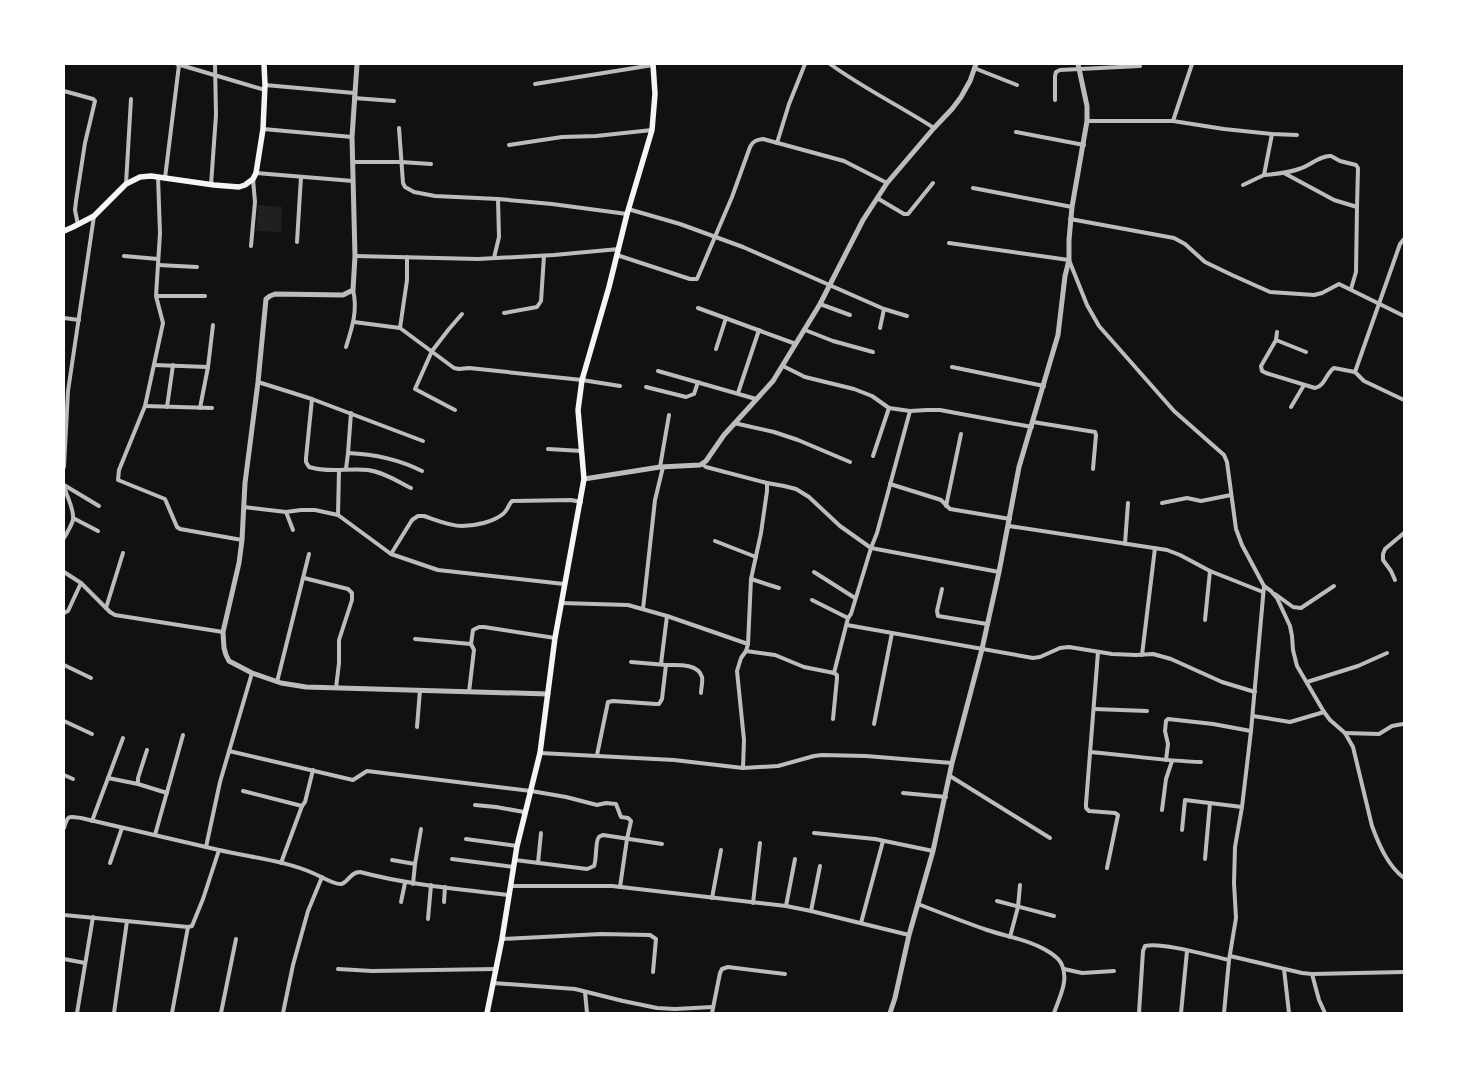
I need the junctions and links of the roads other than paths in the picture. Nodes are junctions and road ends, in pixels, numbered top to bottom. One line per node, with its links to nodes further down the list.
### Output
1 (178, 64): 12 (street); 42 (street)
2 (215, 64): 12 (street)
3 (264, 64): 15 (main road)
4 (357, 64): 17 (street)
5 (805, 64): 31 (street)
6 (830, 64): 24 (street)
7 (1192, 64): 22 (street)
8 (653, 65): 13 (street); 26 (main road)
9 (975, 66): 14 (street); 24 (street)
10 (1079, 66): 11 (street); 19 (street); 21 (street)
11 (1140, 66)
12 (216, 75): 15 (street); 47 (street)
13 (535, 84)
14 (1017, 85)
15 (265, 88): 17 (street); 25 (main road)
16 (64, 91): 57 (street)
17 (354, 96): 20 (street); 30 (street)
18 (131, 99): 46 (street)
19 (1055, 100)
20 (394, 101)
21 (1087, 121): 22 (street); 33 (street)
22 (1173, 121): 28 (street)
23 (399, 128): 35 (street)
24 (934, 128): 44 (street)
25 (264, 129): 30 (street); 39 (main road)
26 (652, 130): 32 (street); 54 (main road)
27 (1016, 132): 33 (street)
28 (1272, 134): 29 (street); 38 (street)
29 (1297, 135)
30 (352, 137): 34 (street)
31 (777, 143): 44 (street); 59 (street)
32 (509, 145)
33 (1084, 145): 52 (street)
34 (353, 162): 35 (street); 43 (street)
35 (401, 162): 36 (street); 51 (street)
36 (431, 164)
37 (1284, 173): 38 (street); 53 (street); 53 (street)
38 (1264, 175): 48 (street)
39 (255, 176): 41 (street); 47 (main road); 63 (street)
40 (158, 177): 42 (main road); 46 (main road); 70 (street)
41 (301, 177): 43 (street); 61 (street)
42 (165, 178): 47 (main road)
43 (354, 181): 66 (street)
44 (887, 183): 50 (street)
45 (933, 183): 50 (street)
46 (126, 184): 55 (main road)
47 (210, 185)
48 (1243, 185)
49 (973, 188): 52 (street)
50 (877, 198): 74 (street)
51 (498, 199): 54 (street); 69 (street)
52 (1072, 206): 56 (street)
53 (1357, 207): 75 (street)
54 (628, 211): 59 (street); 64 (main road)
55 (94, 216): 57 (main road); 90 (street)
56 (1070, 219): 71 (street); 75 (street)
57 (78, 225): 58 (main road)
58 (64, 231)
59 (715, 238): 64 (street); 74 (street)
60 (1404, 239): 80 (street)
61 (297, 242)
62 (949, 243): 71 (street)
63 (251, 246)
64 (618, 252): 67 (street); 112 (main road)
65 (124, 256): 70 (street)
66 (355, 256): 68 (street); 76 (street)
67 (544, 256): 69 (street); 83 (street)
68 (407, 257): 69 (street); 93 (street)
69 (494, 258)
70 (158, 259): 72 (street)
71 (1069, 260): 117 (street); 154 (street)
72 (158, 265): 73 (street); 77 (street)
73 (197, 267)
74 (830, 286): 79 (street); 82 (street)
75 (1351, 289): 80 (street)
76 (353, 290): 91 (street); 113 (street)
77 (156, 296): 78 (street); 105 (street)
78 (205, 296)
79 (820, 304): 85 (street); 96 (street)
80 (1378, 304): 87 (street); 111 (street)
81 (698, 308): 89 (street)
82 (884, 309): 86 (street); 94 (street)
83 (504, 313)
84 (462, 314): 102 (street)
85 (850, 315)
86 (907, 316)
87 (1404, 316)
88 (64, 318): 90 (street)
89 (726, 318): 95 (street); 101 (street)
90 (79, 320): 143 (street)
91 (354, 322): 93 (street); 100 (street)
92 (212, 325): 109 (street)
93 (400, 328): 102 (street)
94 (880, 328)
95 (759, 330): 99 (street); 119 (street)
96 (805, 330): 99 (street); 103 (street)
97 (1277, 332): 98 (street)
98 (1276, 340): 104 (street); 115 (street)
99 (796, 344): 107 (street)
100 (346, 347)
101 (716, 348)
102 (432, 352): 112 (street); 129 (street)
103 (873, 352)
104 (1306, 352)
105 (154, 365): 106 (street); 123 (street)
106 (173, 366): 109 (street); 124 (street)
107 (783, 366): 121 (street); 128 (street)
108 (952, 366): 117 (street)
109 (208, 367): 126 (street)
110 (658, 371): 114 (street)
111 (1355, 372): 115 (street); 122 (street)
112 (582, 380): 116 (street); 138 (main road)
113 (258, 382): 120 (street); 160 (street)
114 (698, 382): 118 (street); 119 (street)
115 (1304, 385): 125 (street)
116 (620, 386)
117 (1044, 386): 134 (street)
118 (646, 387)
119 (738, 393): 121 (street)
120 (312, 399): 131 (street); 147 (street)
121 (756, 399): 133 (street)
122 (1404, 400)
123 (145, 406): 124 (street); 170 (street)
124 (167, 407): 126 (street)
125 (1291, 407)
126 (200, 408): 127 (street)
127 (212, 408)
128 (889, 408): 130 (street); 140 (street)
129 (456, 410)
130 (910, 411): 134 (street); 151 (street)
131 (351, 413): 136 (street); 139 (street)
132 (669, 415): 144 (street)
133 (734, 424): 141 (street); 142 (street)
134 (1032, 424): 146 (street); 164 (street)
135 (961, 434): 159 (street)
136 (423, 441)
137 (548, 449): 138 (street)
138 (582, 451): 149 (main road)
139 (348, 453): 145 (street); 148 (street)
140 (874, 456)
141 (850, 462)
142 (702, 464): 144 (street); 150 (street)
143 (64, 467)
144 (662, 467): 149 (street); 198 (street)
145 (346, 469): 147 (street); 153 (street)
146 (1093, 469)
147 (338, 470): 162 (street)
148 (422, 471)
149 (584, 479): 155 (main road)
150 (767, 483): 173 (street); 178 (street)
151 (890, 484): 159 (street); 173 (street)
152 (64, 485): 158 (street); 163 (street)
153 (411, 488)
154 (1231, 495): 157 (street); 188 (street)
155 (581, 502): 177 (street); 187 (main road)
156 (1128, 503): 172 (street)
157 (1162, 503)
158 (99, 506)
159 (946, 506): 164 (street)
160 (244, 507): 161 (street); 170 (street)
161 (286, 512): 162 (street); 166 (street)
162 (338, 515): 177 (street)
163 (73, 518): 167 (street); 169 (street)
164 (1010, 519): 165 (street)
165 (1009, 526): 172 (street); 182 (street)
166 (293, 530)
167 (98, 531)
168 (1404, 533): 185 (street)
169 (64, 538)
170 (242, 540): 205 (street)
171 (715, 541): 178 (street)
172 (1125, 544): 174 (street)
173 (871, 548): 182 (street); 194 (street)
174 (1155, 548): 179 (street); 215 (street)
175 (123, 553): 197 (street)
176 (309, 554): 183 (street)
177 (391, 554): 187 (street)
178 (756, 557): 184 (street)
179 (1210, 571): 193 (street); 202 (street)
180 (64, 572): 186 (street)
181 (814, 572): 194 (street)
182 (999, 572): 203 (street)
183 (304, 578): 223 (street); 225 (street)
184 (751, 579): 190 (street); 210 (street)
185 (1395, 580)
186 (81, 583): 197 (street); 199 (street)
187 (564, 584): 196 (main road)
188 (1264, 586): 192 (street); 193 (street)
189 (1334, 586): 192 (street)
190 (779, 588)
191 (942, 589): 203 (street)
192 (1271, 591): 224 (street)
193 (1263, 592): 228 (street)
194 (856, 598): 201 (street)
195 (812, 600): 201 (street)
196 (561, 603): 198 (street); 207 (main road)
197 (106, 608): 205 (street)
198 (643, 609): 200 (street)
199 (64, 613)
200 (667, 616): 210 (street); 217 (street)
201 (848, 618): 204 (street)
202 (1205, 620)
203 (987, 624): 211 (street)
204 (847, 625): 206 (street); 221 (street)
205 (224, 632): 220 (street)
206 (892, 633): 211 (street); 237 (street)
207 (555, 638): 209 (street); 230 (main road)
208 (414, 640): 209 (street)
209 (471, 644): 227 (street)
210 (748, 644): 212 (street)
211 (982, 649): 213 (street); 253 (street)
212 (746, 651): 221 (street); 254 (street)
213 (1098, 652): 215 (street); 231 (street)
214 (1388, 653): 224 (street)
215 (1142, 655): 228 (street)
216 (631, 662): 217 (street)
217 (661, 664): 219 (street)
218 (64, 665): 222 (street)
219 (666, 665): 229 (street); 249 (street)
220 (252, 673): 223 (street); 246 (street)
221 (834, 673): 235 (street)
222 (91, 678)
223 (277, 682): 225 (street)
224 (1308, 682): 233 (street)
225 (336, 688): 226 (street)
226 (420, 690): 227 (street); 239 (street)
227 (469, 692): 230 (street)
228 (1255, 692): 234 (street)
229 (701, 693)
230 (548, 694): 248 (main road)
231 (1094, 709): 232 (street); 247 (street)
232 (1147, 711)
233 (1324, 712): 234 (street); 241 (street)
234 (1253, 716): 240 (street)
235 (833, 719)
236 (64, 721): 242 (street)
237 (874, 724)
238 (1403, 724): 241 (street)
239 (417, 727)
240 (1251, 731): 250 (street); 269 (street)
241 (1345, 733): 304 (street)
242 (92, 734)
243 (183, 735): 263 (street)
244 (123, 738): 258 (street)
245 (147, 750): 260 (street)
246 (229, 750): 255 (street); 287 (street)
247 (1090, 752): 250 (street); 302 (street)
248 (540, 753): 249 (street); 262 (main road)
249 (597, 755): 254 (street)
250 (1166, 760): 251 (street)
251 (1172, 761): 252 (street); 270 (street)
252 (1201, 762)
253 (952, 763): 254 (street); 257 (street)
254 (744, 768)
255 (313, 770): 262 (street); 268 (street)
256 (64, 775): 259 (street)
257 (950, 776): 265 (street); 280 (street)
258 (108, 778): 260 (street); 272 (street)
259 (73, 780)
260 (138, 784): 263 (street)
261 (243, 791): 268 (street)
262 (531, 791): 271 (main road); 282 (street)
263 (167, 793): 279 (street)
264 (903, 793): 265 (street)
265 (946, 797): 290 (street)
266 (1210, 803): 269 (street); 276 (street); 293 (street)
267 (476, 805): 271 (street)
268 (302, 806): 297 (street)
269 (1242, 807): 334 (street)
270 (1162, 810)
271 (524, 812): 286 (main road)
272 (92, 821): 273 (street); 274 (street)
273 (64, 828)
274 (122, 828): 279 (street); 296 (street)
275 (421, 830): 299 (street)
276 (1182, 830)
277 (814, 832): 283 (street)
278 (541, 833): 298 (street)
279 (155, 835): 287 (street)
280 (1050, 838)
281 (466, 839): 286 (street)
282 (627, 839): 285 (street); 298 (street); 311 (street)
283 (883, 841): 290 (street); 327 (street)
284 (760, 843): 317 (street)
285 (662, 844)
286 (517, 846): 295 (main road)
287 (206, 847): 288 (street)
288 (220, 850): 297 (street); 328 (street)
289 (720, 850): 313 (street)
290 (933, 850): 318 (street)
291 (452, 859): 301 (street)
292 (795, 859): 319 (street)
293 (1205, 859)
294 (392, 860): 299 (street)
295 (515, 860): 298 (street); 301 (main road)
296 (110, 862)
297 (281, 863): 303 (street)
298 (538, 863)
299 (415, 864): 306 (street)
300 (820, 866): 321 (street)
301 (514, 867): 309 (main road)
302 (1107, 868)
303 (322, 877): 305 (street); 353 (street)
304 (1404, 878)
305 (405, 883): 306 (street); 315 (street)
306 (413, 884): 307 (street)
307 (431, 885): 310 (street); 325 (street)
308 (1020, 885): 320 (street)
309 (510, 886): 311 (street); 312 (main road)
310 (445, 887): 312 (street); 316 (street)
311 (620, 887): 313 (street)
312 (509, 895): 332 (main road)
313 (712, 898): 317 (street)
314 (997, 901): 320 (street)
315 (401, 902)
316 (444, 902)
317 (753, 903): 319 (street)
318 (918, 904): 329 (street); 330 (street)
319 (786, 906): 321 (street)
320 (1018, 907): 323 (street); 330 (street)
321 (811, 911): 327 (street)
322 (64, 915): 324 (street)
323 (1054, 916)
324 (93, 917): 326 (street); 336 (street)
325 (428, 920)
326 (127, 921): 328 (street); 350 (street)
327 (861, 923): 329 (street)
328 (188, 926): 351 (street)
329 (909, 935): 357 (street)
330 (1010, 937): 340 (street)
331 (236, 939): 352 (street)
332 (502, 939): 339 (main road); 342 (street)
333 (1187, 951): 334 (street); 359 (street); 360 (street)
334 (1229, 958): 337 (street); 361 (street)
335 (64, 959): 336 (street)
336 (85, 963): 349 (street)
337 (1284, 968): 345 (street); 362 (street)
338 (338, 969): 339 (street)
339 (496, 969): 346 (main road)
340 (1064, 969): 341 (street); 358 (street)
341 (1114, 971)
342 (653, 972)
343 (1404, 972): 345 (street)
344 (785, 974): 348 (street)
345 (1312, 974): 363 (street)
346 (493, 983): 347 (street); 354 (main road)
347 (585, 992): 348 (street); 355 (street)
348 (713, 1007): 356 (street)
349 (77, 1013)
350 (114, 1013)
351 (172, 1013)
352 (221, 1013)
353 (283, 1013)
354 (487, 1013)
355 (587, 1013)
356 (712, 1013)
357 (890, 1013)
358 (1054, 1013)
359 (1139, 1013)
360 (1181, 1013)
361 (1224, 1013)
362 (1289, 1013)
363 (1325, 1013)

